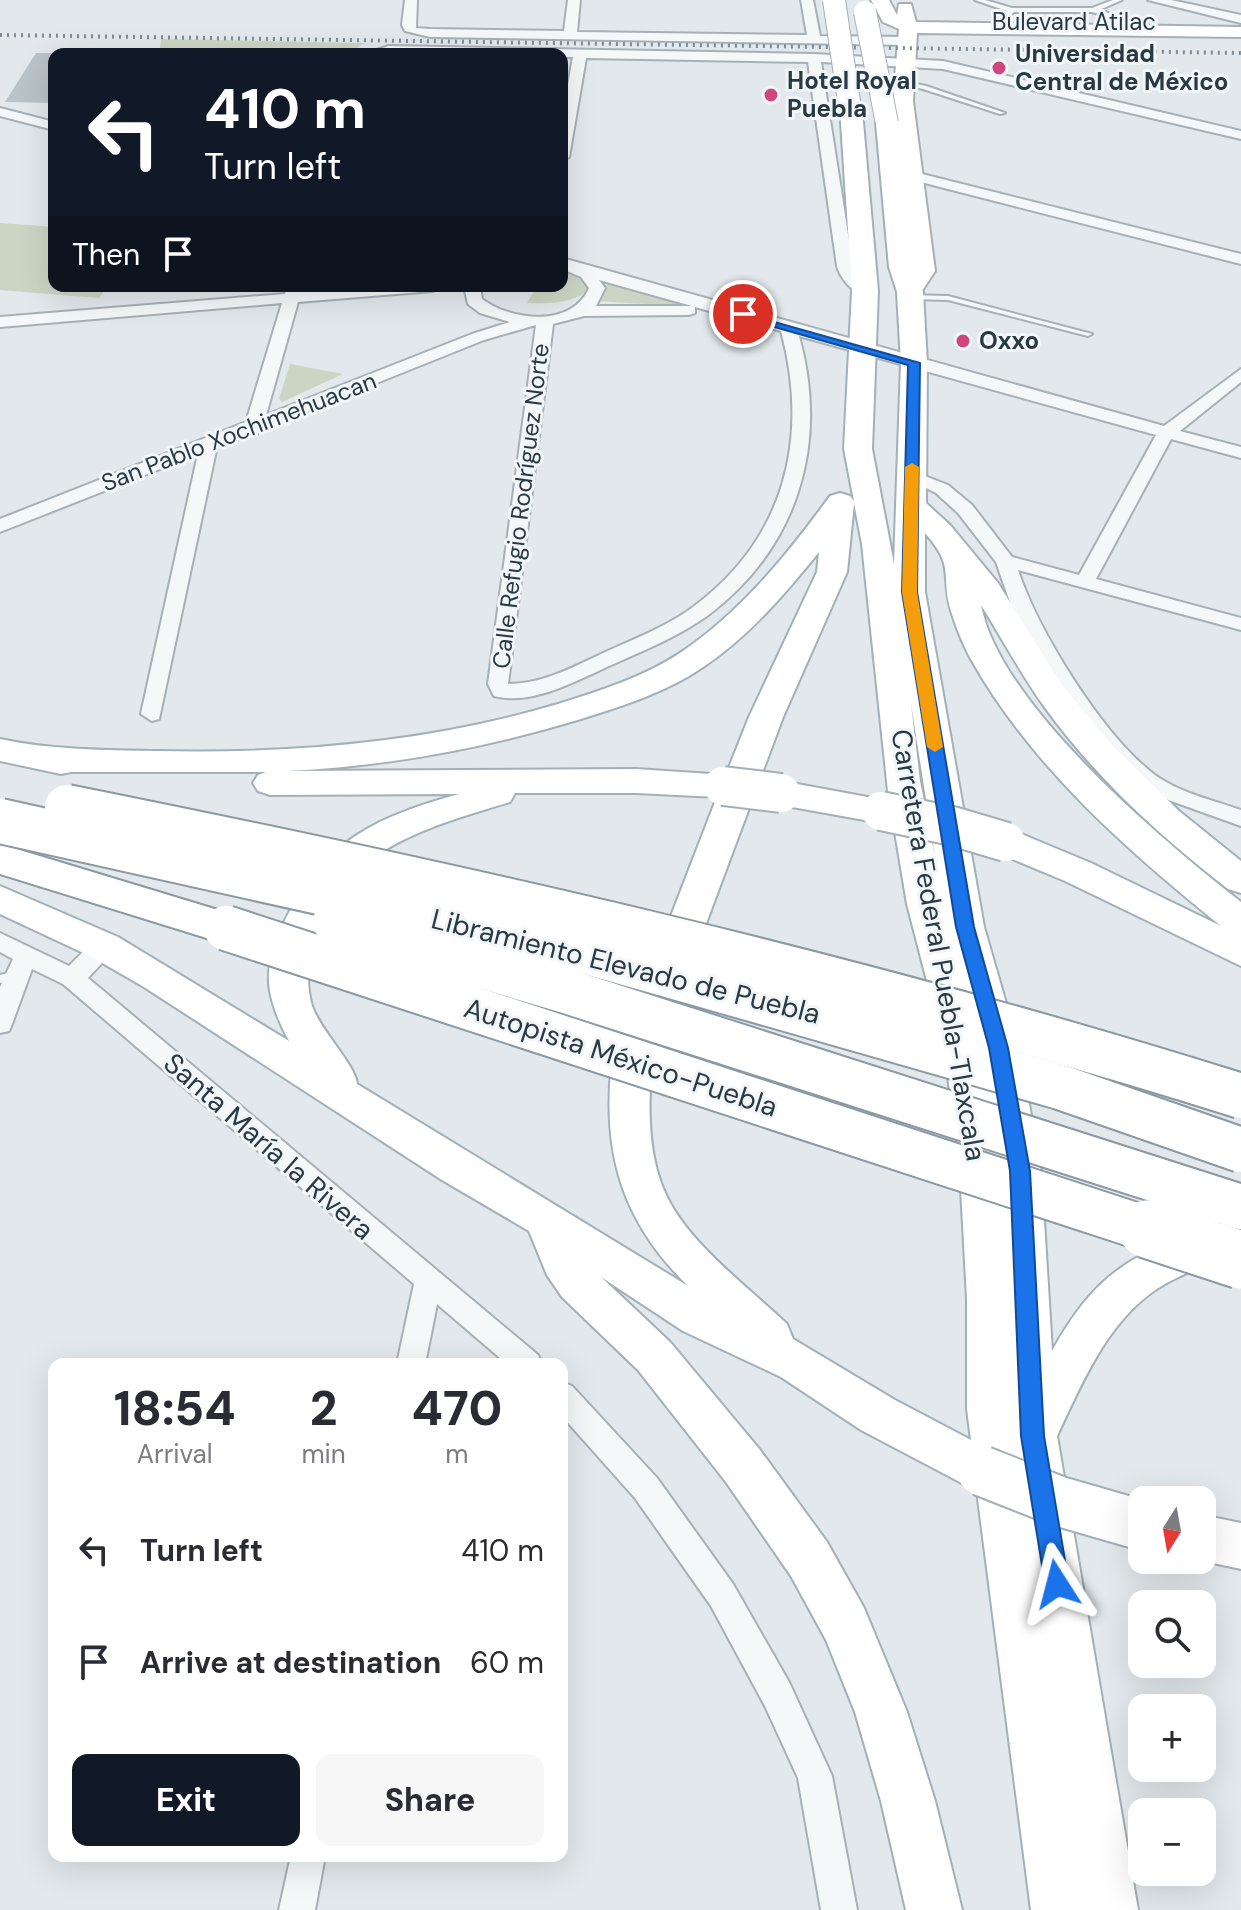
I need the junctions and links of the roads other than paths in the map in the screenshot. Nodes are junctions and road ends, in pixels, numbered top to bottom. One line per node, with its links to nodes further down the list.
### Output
1 (411, 0): 16 (street)
2 (574, 0): 16 (street)
3 (807, 0): 17 (street)
4 (834, 0): 34 (main road, Carretera Federal Puebla-Tlaxcala, bridge)
5 (978, 0): 12 (lane)
6 (1119, 0): 10 (lane)
7 (1154, 0): 8 (street)
8 (1182, 2): 13 (street)
9 (869, 4): 11 (main road); 37 (main road, Carretera Federal Puebla-Tlaxcala, bridge)
10 (1092, 10): 12 (lane); 14 (lane)
11 (905, 20): 12 (main road, Bulevard Atilac); 17 (street); 21 (main road)
12 (1003, 20): 14 (main road, Bulevard Atilac); 15 (main road, Bulevard Atilac)
13 (1241, 21): 14 (main road, Bulevard Atilac)
14 (1131, 22)
15 (1241, 32)
16 (570, 35): 17 (street)
17 (814, 40)
18 (568, 54): 19 (street)
19 (580, 54): 20 (street); 26 (street)
20 (814, 58): 21 (street); 34 (street)
21 (906, 62): 22 (main road); 28 (street)
22 (904, 92): 24 (lane); 30 (main road)
23 (0, 112): 27 (street)
24 (1002, 113)
25 (1241, 117): 28 (street)
26 (568, 123)
27 (48, 124)
28 (1224, 130): 29 (street)
29 (1241, 135)
30 (914, 176): 31 (street); 37 (main road)
31 (1241, 259)
32 (568, 265): 33 (street)
33 (584, 271): 38 (street); 40 (street)
34 (865, 291): 46 (main road, Carretera Federal Puebla-Tlaxcala)
35 (293, 292): 42 (street); 49 (street)
36 (454, 292): 39 (street)
37 (910, 294): 44 (lane); 47 (main road, Carretera Federal Puebla-Tlaxcala)
38 (580, 311): 40 (street, San Pablo Xochimehuacan); 41 (street, San Pablo Xochimehuacan)
39 (490, 313): 41 (street); 45 (street)
40 (743, 314): 43 (street)
41 (539, 321): 43 (street, Calle Refugio Rodríguez Norte); 45 (street, San Pablo Xochimehuacan)
42 (0, 322)
43 (788, 327): 46 (street)
44 (1088, 334)
45 (478, 337): 49 (street, San Pablo Xochimehuacan)
46 (863, 349): 47 (street); 53 (main road, Carretera Federal Puebla-Tlaxcala)
47 (914, 363): 50 (street); 54 (main road, Carretera Federal Puebla-Tlaxcala)
48 (1241, 374): 50 (street)
49 (253, 429): 51 (street, San Pablo Xochimehuacan)
50 (1166, 433): 52 (street); 59 (street)
51 (209, 444): 56 (street, San Pablo Xochimehuacan); 61 (street)
52 (1241, 453)
53 (861, 464): 55 (main road); 102 (main road, Carretera Federal Puebla-Tlaxcala)
54 (911, 490): 57 (street); 58 (main road); 94 (main road, Carretera Federal Puebla-Tlaxcala)
55 (839, 504): 63 (main road); 92 (main road)
56 (1, 525)
57 (1005, 561): 59 (street); 67 (street)
58 (961, 562): 70 (main road); 74 (main road)
59 (1085, 582): 60 (street)
60 (1241, 624)
61 (152, 714)
62 (0, 750): 63 (main road)
63 (36, 759): 64 (main road)
64 (579, 781): 72 (main road, bridge); 83 (main road)
65 (0, 793): 82 (highway, Libramiento Elevado de Puebla, bridge)
66 (0, 811): 73 (highway, Autopista México-Puebla)
67 (1241, 818)
68 (0, 821): 84 (highway, Libramiento Elevado de Puebla, bridge)
69 (0, 859): 73 (highway, Autopista México-Puebla)
70 (1241, 880)
71 (0, 899): 76 (main road)
72 (1146, 907): 77 (main road); 80 (main road)
73 (236, 912): 85 (highway, Autopista México-Puebla, bridge); 88 (highway, Autopista México-Puebla, bridge)
74 (1241, 922)
75 (0, 942): 78 (street, Santa María la Rivera)
76 (105, 947): 79 (street); 83 (main road)
77 (1241, 952)
78 (15, 970): 79 (street, Santa María la Rivera); 81 (street)
79 (72, 978): 89 (street, Santa María la Rivera)
80 (1241, 981)
81 (0, 1024)
82 (1241, 1096)
83 (352, 1099): 86 (main road)
84 (1241, 1150)
85 (1241, 1207)
86 (546, 1219): 92 (main road); 101 (main road)
87 (1241, 1225): 94 (main road)
88 (1241, 1260)
89 (428, 1282): 90 (street); 91 (street, Santa María la Rivera)
90 (412, 1358)
91 (522, 1358)
92 (797, 1363): 95 (main road, bridge)
93 (568, 1402): 100 (street)
94 (1033, 1436): 103 (main road, Carretera Federal Puebla-Tlaxcala)
95 (1128, 1521)
96 (1216, 1541): 97 (main road)
97 (1241, 1546)
98 (307, 1862): 99 (street)
99 (297, 1910)
100 (839, 1910)
101 (934, 1910)
102 (1059, 1910)
103 (1110, 1910)

